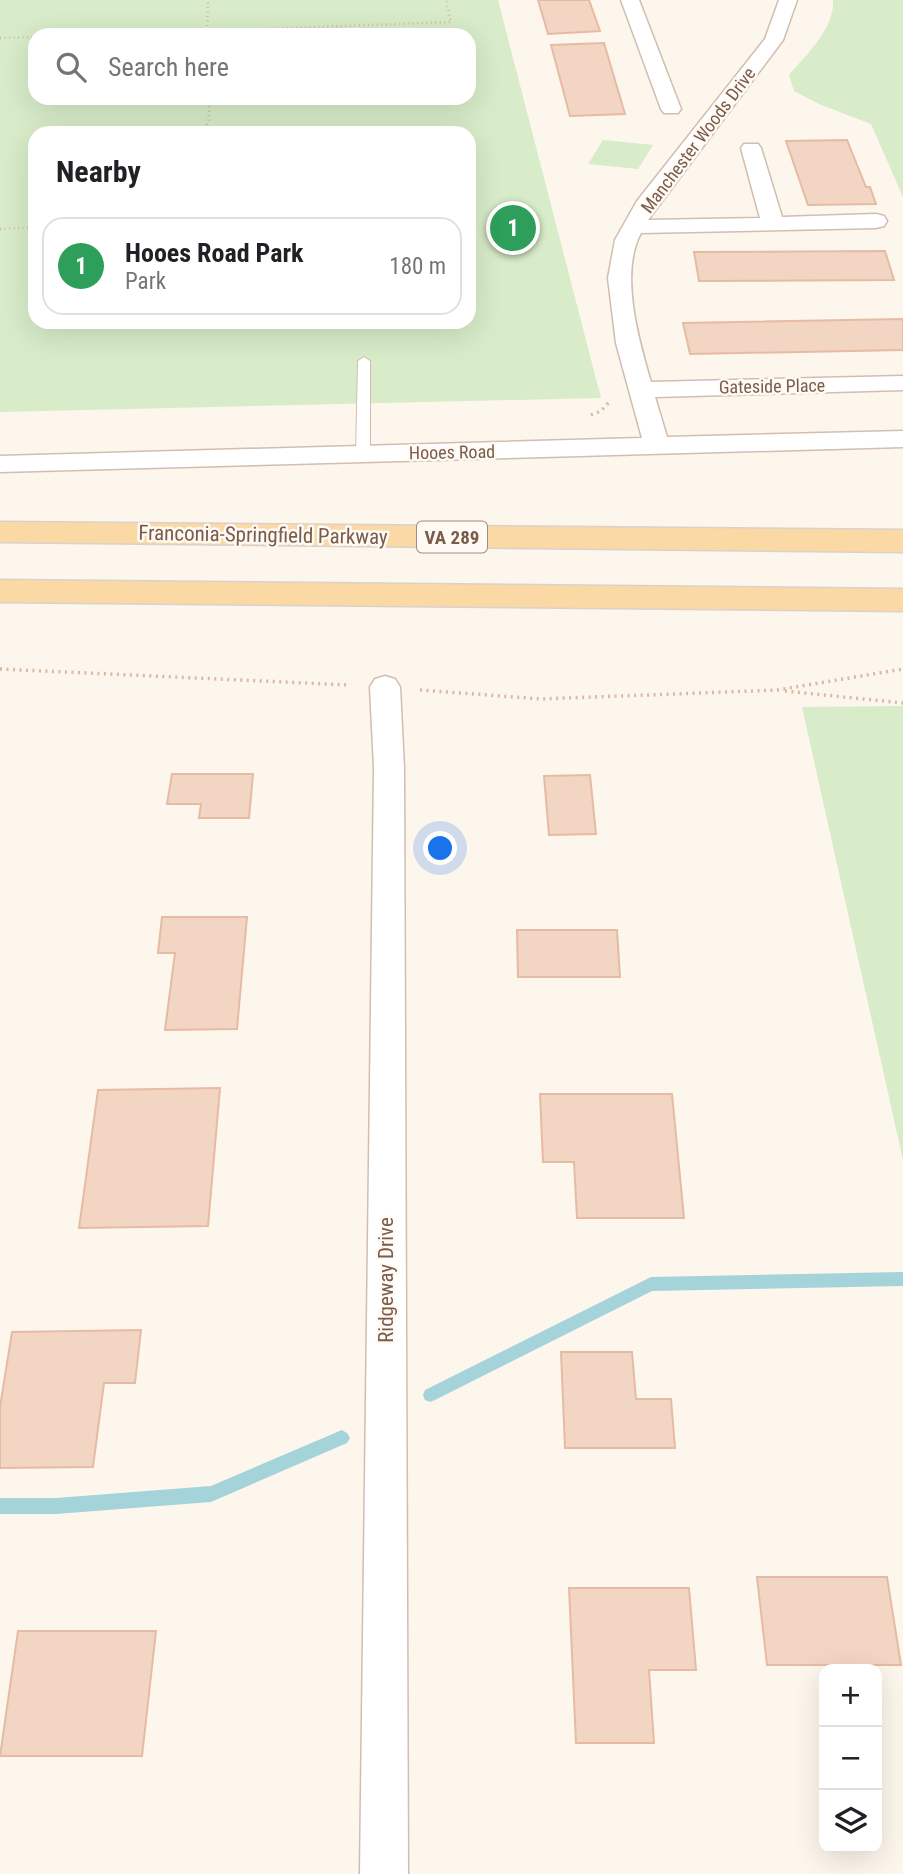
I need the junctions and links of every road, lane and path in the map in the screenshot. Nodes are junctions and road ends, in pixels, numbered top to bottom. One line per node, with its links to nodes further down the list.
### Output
1 (208, 0): 5 (path)
2 (446, 0): 6 (path)
3 (630, 0): 10 (street)
4 (788, 0): 16 (street, Manchester Woods Drive)
5 (207, 28)
6 (318, 28)
7 (28, 37): 8 (path)
8 (0, 38)
9 (209, 105): 11 (path)
10 (671, 109)
11 (206, 126)
12 (751, 148): 14 (street)
13 (876, 221): 14 (street)
14 (773, 224): 16 (street)
15 (28, 227): 17 (path)
16 (632, 227): 20 (street, Manchester Woods Drive)
17 (0, 229)
18 (364, 361): 25 (lane)
19 (903, 383): 20 (street, Gateside Place)
20 (641, 390): 24 (street, Manchester Woods Drive)
21 (608, 393): 22 (path)
22 (581, 419)
23 (903, 439): 24 (street, Hooes Road)
24 (657, 447): 25 (street, Hooes Road)
25 (363, 455): 26 (street, Hooes Road)
26 (0, 464)
27 (0, 533): 28 (main road, Franconia-Springfield Parkway / VA 289)
28 (903, 541)
29 (0, 592): 30 (main road)
30 (903, 600)
31 (0, 669): 33 (path)
32 (903, 669): 34 (path)
33 (385, 687): 34 (path); 36 (street, Ridgeway Drive)
34 (777, 690): 35 (path)
35 (903, 704)
36 (384, 1874)

